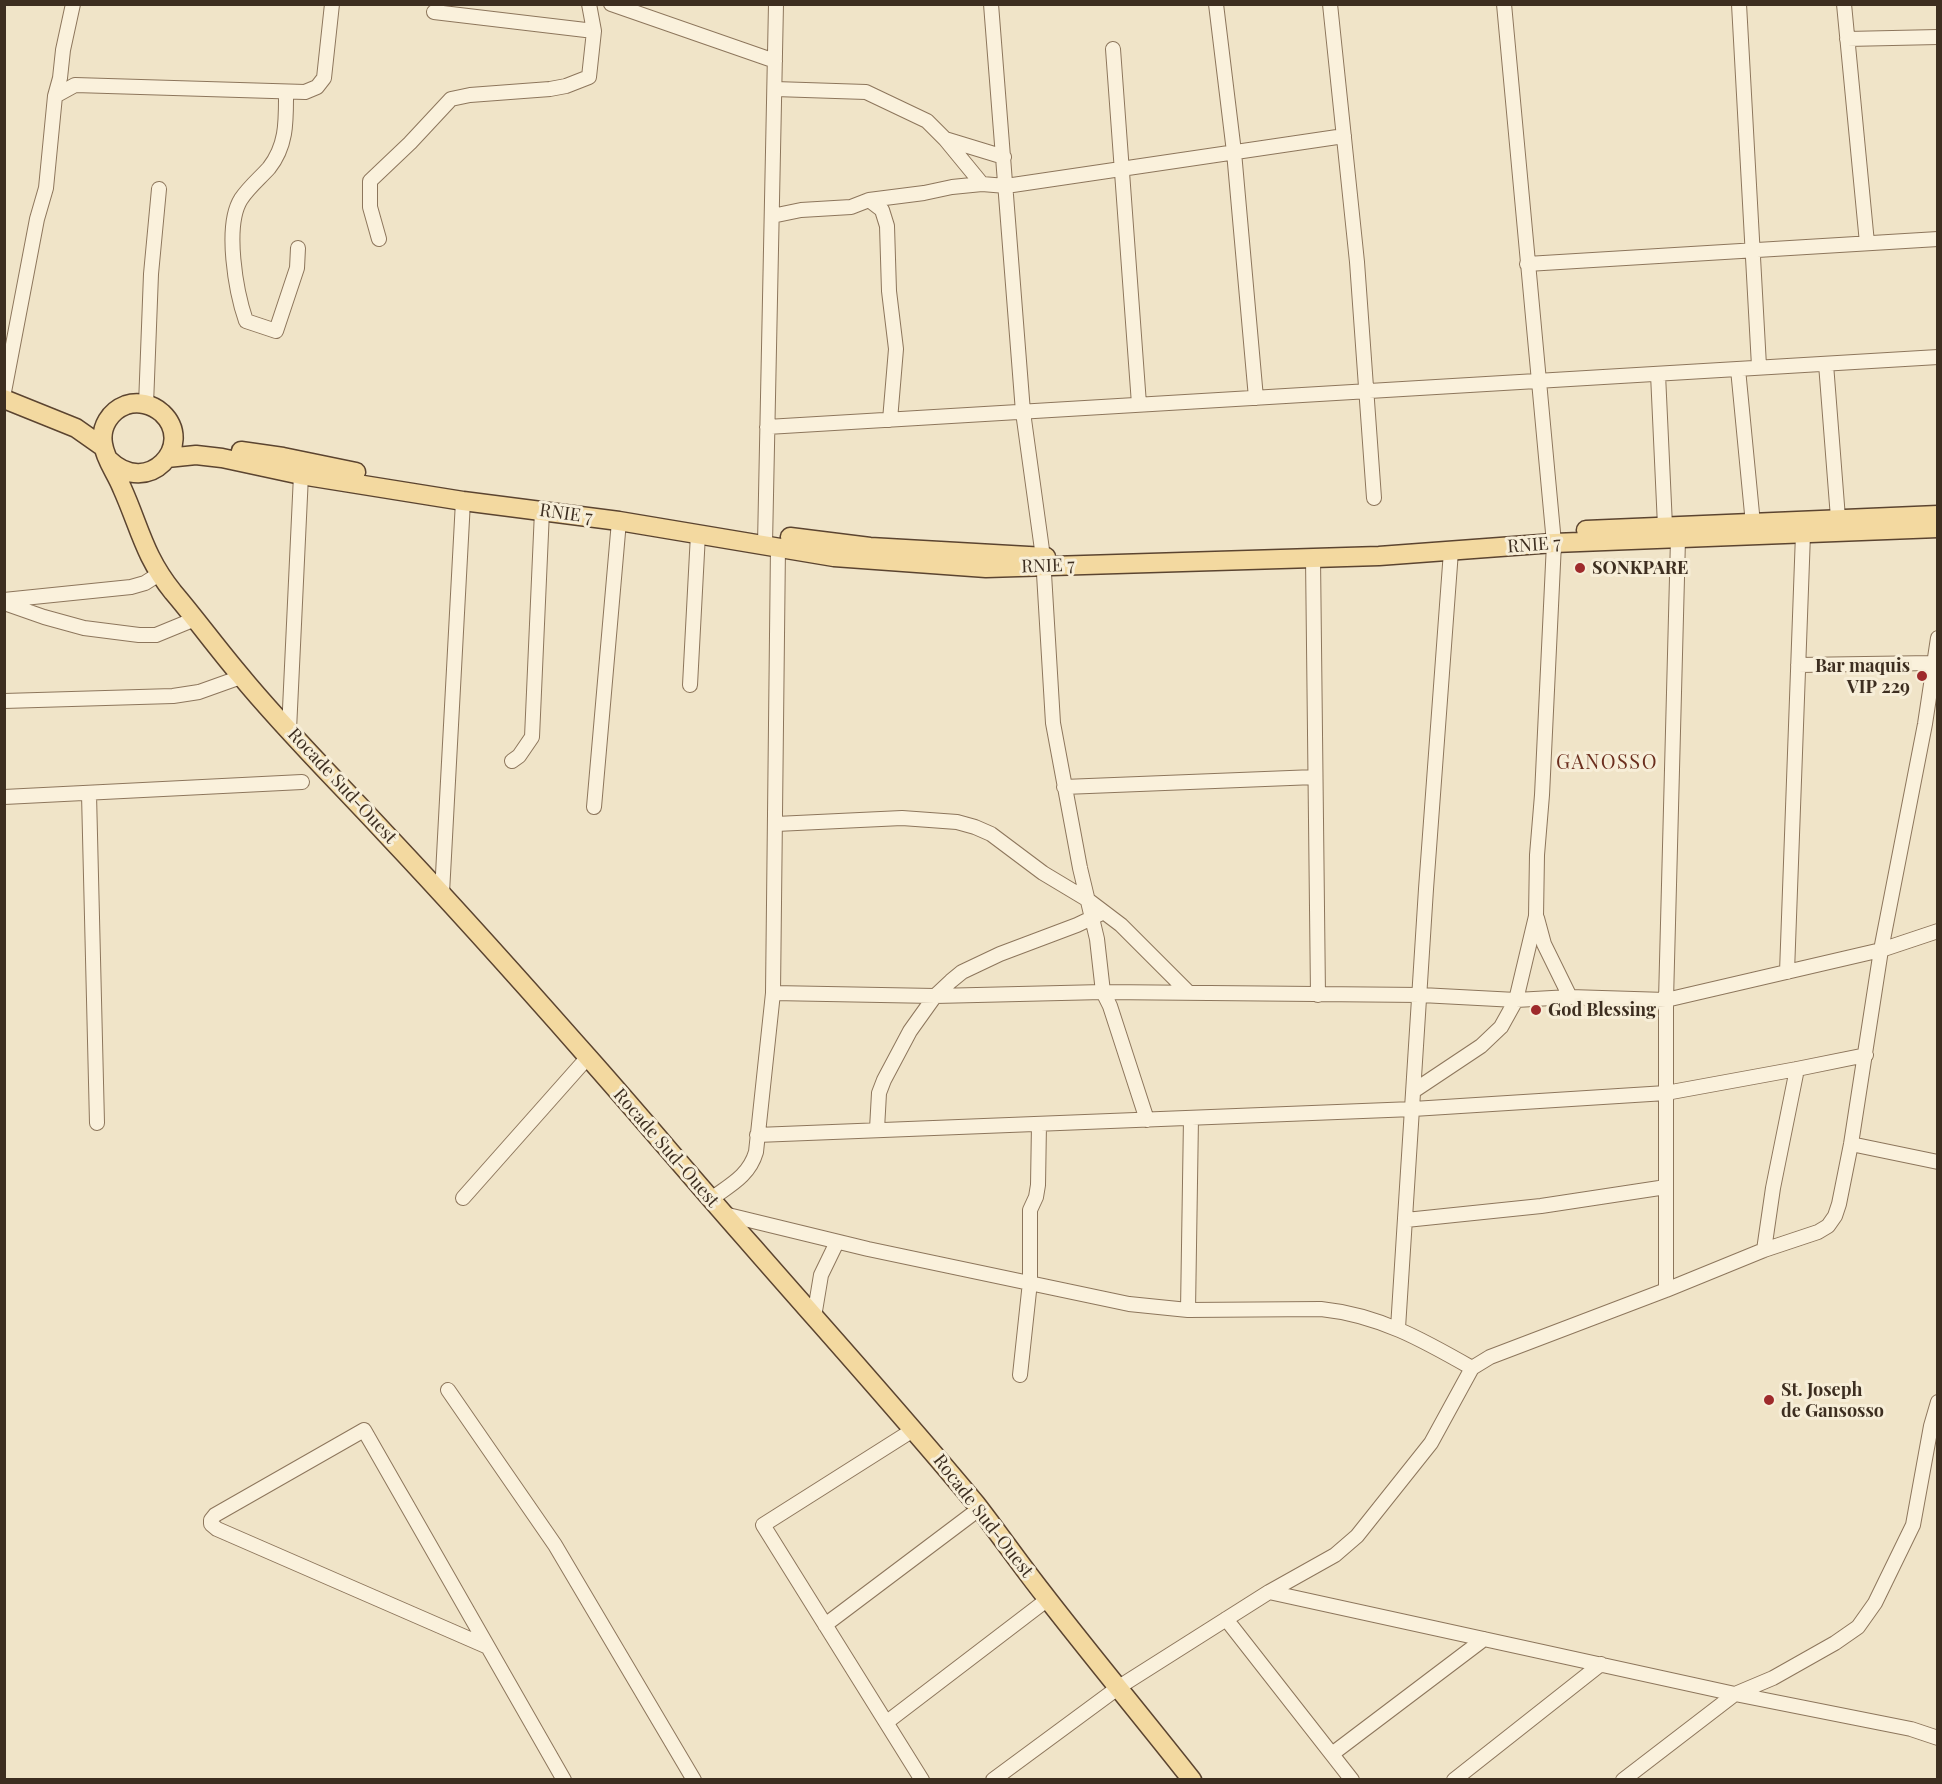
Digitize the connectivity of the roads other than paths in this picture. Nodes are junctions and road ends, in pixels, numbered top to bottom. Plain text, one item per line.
1 (73, 4) edge
2 (332, 4) edge
3 (589, 4) edge
4 (611, 4) edge
5 (776, 4) edge
6 (991, 4) edge
7 (1216, 4) edge
8 (1330, 4) edge
9 (1504, 4) edge
10 (1739, 4) edge
11 (1844, 4) edge
12 (434, 12) dead end
13 (594, 31) junction
14 (1938, 37) edge
15 (1847, 39) junction
16 (1113, 49) dead end
17 (775, 61) junction
18 (775, 89) junction
19 (286, 93) junction
20 (55, 96) junction
21 (1344, 136) junction
22 (945, 139) junction
23 (1234, 152) junction
24 (1004, 157) junction
25 (1122, 169) junction
26 (982, 184) junction
27 (1006, 186) junction
28 (159, 189) dead end
29 (869, 200) junction
30 (772, 216) junction
31 (380, 239) dead end
32 (1938, 239) edge
33 (1867, 243) junction
34 (298, 248) dead end
35 (1752, 250) junction
36 (1527, 264) junction
37 (1938, 357) edge
38 (1826, 364) junction
39 (1759, 366) junction
40 (1738, 369) junction
41 (1658, 374) junction
42 (1539, 381) junction
43 (5, 389) edge
44 (1367, 391) junction
45 (1256, 398) junction
46 (1139, 404) junction
47 (146, 405) junction
48 (1023, 412) junction
49 (44, 416) junction
50 (109, 417) junction
51 (890, 420) junction
52 (767, 427) junction
53 (172, 430) junction
54 (106, 453) junction
55 (167, 458) junction
56 (147, 473) junction
57 (301, 475) junction
58 (1374, 498) dead end
59 (463, 501) junction
60 (542, 511) junction
61 (1938, 515) edge
62 (1838, 518) junction
63 (619, 521) junction
64 (135, 523) junction
65 (1753, 524) junction
66 (1665, 526) junction
67 (1938, 528) edge
68 (698, 534) junction
69 (1803, 534) junction
70 (1553, 537) junction
71 (1678, 539) junction
72 (769, 541) junction
73 (1452, 551) junction
74 (1313, 558) junction
75 (1043, 562) junction
76 (159, 574) junction
77 (4, 601) edge
78 (195, 619) junction
79 (1938, 638) edge
80 (1933, 663) junction
81 (1798, 665) junction
82 (241, 677) junction
83 (690, 685) dead end
84 (4, 701) edge
85 (1931, 725) edge
86 (289, 730) junction
87 (512, 761) dead end
88 (1315, 777) junction
89 (302, 782) dead end
90 (1064, 787) junction
91 (89, 794) junction
92 (4, 797) edge
93 (594, 807) dead end
94 (776, 824) junction
95 (441, 893) junction
96 (1088, 900) junction
97 (1098, 914) junction
98 (1536, 916) junction
99 (1938, 931) edge
100 (1881, 951) junction
101 (1787, 972) junction
102 (1103, 992) junction
103 (772, 993) junction
104 (1189, 993) junction
105 (1318, 995) junction
106 (1421, 995) junction
107 (935, 996) junction
108 (1570, 997) junction
109 (1516, 1000) junction
110 (1666, 1000) junction
111 (1866, 1055) junction
112 (588, 1057) junction
113 (1797, 1070) junction
114 (1415, 1090) junction
115 (1666, 1093) junction
116 (1413, 1109) junction
117 (1191, 1118) junction
118 (1148, 1120) junction
119 (97, 1123) dead end
120 (1039, 1124) junction
121 (877, 1129) junction
122 (757, 1135) junction
123 (1851, 1144) junction
124 (1938, 1162) edge
125 (1666, 1187) junction
126 (463, 1198) dead end
127 (711, 1199) junction
128 (724, 1214) junction
129 (1406, 1220) junction
130 (837, 1242) junction
131 (1764, 1250) junction
132 (1030, 1282) junction
133 (1666, 1290) junction
134 (1188, 1310) junction
135 (814, 1317) junction
136 (1398, 1328) junction
137 (1472, 1368) junction
138 (1020, 1375) dead end
139 (448, 1389) dead end
140 (1938, 1402) edge
141 (1934, 1426) edge
142 (913, 1430) junction
143 (979, 1509) junction
144 (1269, 1592) junction
145 (1048, 1599) junction
146 (1226, 1618) junction
147 (825, 1625) junction
148 (1484, 1639) junction
149 (488, 1647) junction
150 (1601, 1664) junction
151 (1119, 1687) junction
152 (1735, 1694) junction
153 (887, 1722) junction
154 (1938, 1738) edge
155 (1332, 1754) junction
156 (564, 1779) edge
157 (694, 1779) edge
158 (922, 1779) edge
159 (993, 1779) edge
160 (1192, 1779) edge
161 (1352, 1779) edge
162 (1454, 1779) edge
163 (1623, 1779) edge

1 - 20 street
2 - 19 street
3 - 13 street
4 - 17 street
5 - 17 street
6 - 24 street
7 - 23 street
8 - 21 street
9 - 36 street
10 - 35 street
11 - 15 street
12 - 13 street
13 - 31 street
14 - 15 street
15 - 33 street
16 - 25 street
17 - 18 street
18 - 22 street
18 - 30 street
19 - 20 street
19 - 34 street
20 - 43 street
21 - 23 street
21 - 44 street
22 - 24 street
22 - 26 street
23 - 25 street
23 - 45 street
24 - 27 street
25 - 27 street
25 - 46 street
26 - 27 street
26 - 29 street
27 - 48 street
28 - 47 street
29 - 30 street
29 - 51 street
30 - 52 street
32 - 33 street
33 - 35 street
35 - 36 street
35 - 39 street
36 - 42 street
37 - 38 street
38 - 39 street
38 - 62 street
39 - 40 street
40 - 41 street
40 - 65 street
41 - 42 street
41 - 66 street
42 - 44 street
42 - 70 street
43 - 49 main road
44 - 45 street
44 - 58 street
45 - 46 street
46 - 48 street
47 - 50 main road
47 - 53 main road, RNIE 7
48 - 51 street
48 - 75 street
49 - 50 main road
49 - 54 main road
50 - 54 main road
51 - 52 street
52 - 72 street
53 - 55 main road
53 - 72 main road, RNIE 7 / RNIE 7
54 - 56 main road
54 - 64 main road, Rocade Sud-Ouest
55 - 56 main road
55 - 57 main road, RNIE 7 / RNIE 7
56 - 64 main road, Rocade Sud-Ouest
57 - 59 main road, RNIE 7 / RNIE 7
57 - 86 street
59 - 60 main road, RNIE 7 / RNIE 7
59 - 95 street
60 - 63 main road, RNIE 7 / RNIE 7
60 - 87 street
61 - 62 main road, RNIE 7 / RNIE 7
62 - 65 main road, RNIE 7 / RNIE 7
63 - 68 main road, RNIE 7 / RNIE 7
63 - 93 street
64 - 76 main road, Rocade Sud-Ouest
65 - 66 main road, RNIE 7 / RNIE 7
66 - 70 main road, RNIE 7 / RNIE 7
67 - 69 main road, RNIE 7 / RNIE 7
68 - 72 main road, RNIE 7 / RNIE 7
68 - 83 street
69 - 71 main road, RNIE 7 / RNIE 7
69 - 81 street
70 - 71 main road, RNIE 7 / RNIE 7
70 - 73 main road, RNIE 7 / RNIE 7
70 - 75 main road, RNIE 7 / RNIE 7
70 - 98 street
71 - 110 street
72 - 75 main road, RNIE 7 / RNIE 7
72 - 94 street
73 - 74 main road, RNIE 7 / RNIE 7
73 - 106 street
74 - 75 main road, RNIE 7 / RNIE 7
74 - 88 street
75 - 90 street
76 - 77 street
76 - 78 main road, Rocade Sud-Ouest
77 - 78 street
78 - 82 main road, Rocade Sud-Ouest
79 - 80 street
80 - 81 street
80 - 85 street
81 - 101 street
82 - 84 street
82 - 86 main road, Rocade Sud-Ouest
85 - 100 street
86 - 95 main road, Rocade Sud-Ouest
88 - 90 street
88 - 105 street
89 - 91 street
90 - 96 street
91 - 92 street
91 - 119 street
94 - 96 street
94 - 103 street
95 - 112 main road, Rocade Sud-Ouest
96 - 97 street
97 - 102 street
97 - 104 street
97 - 107 street
98 - 108 street
98 - 109 street
99 - 100 street
100 - 101 street
100 - 111 street
101 - 110 street
102 - 104 street
102 - 107 street
102 - 118 street
103 - 107 street
103 - 122 street
104 - 105 street
105 - 106 street
106 - 109 street
106 - 114 street
107 - 121 street
108 - 109 street
108 - 110 street
109 - 114 street
110 - 115 street
111 - 113 street
111 - 123 street
112 - 126 street
112 - 127 main road, Rocade Sud-Ouest
113 - 115 street
113 - 131 street
114 - 116 street
115 - 116 street
115 - 125 street
116 - 117 street
116 - 129 street
117 - 118 street
117 - 134 street
118 - 120 street
120 - 121 street
120 - 132 street
121 - 122 street
122 - 127 street
123 - 124 street
123 - 131 street
125 - 129 street
125 - 133 street
127 - 128 main road, Rocade Sud-Ouest
128 - 130 street
128 - 135 main road, Rocade Sud-Ouest
129 - 136 street
130 - 132 street
130 - 135 street
131 - 133 street
132 - 134 street
132 - 138 street
133 - 137 street
134 - 136 street
135 - 142 main road, Rocade Sud-Ouest
136 - 137 street
137 - 144 street
139 - 157 street
140 - 141 street
141 - 152 street
142 - 143 main road, Rocade Sud-Ouest
142 - 147 street
143 - 145 main road, Rocade Sud-Ouest
143 - 147 street
144 - 146 street
144 - 148 street
145 - 151 main road, Rocade Sud-Ouest
145 - 153 street
146 - 151 street
146 - 155 street
147 - 153 street
148 - 150 street
148 - 155 street
149 - 149 street
149 - 156 street
150 - 152 street
150 - 162 street
151 - 159 street
151 - 160 main road, Rocade Sud-Ouest
152 - 154 street
152 - 163 street
153 - 158 street
155 - 161 street

